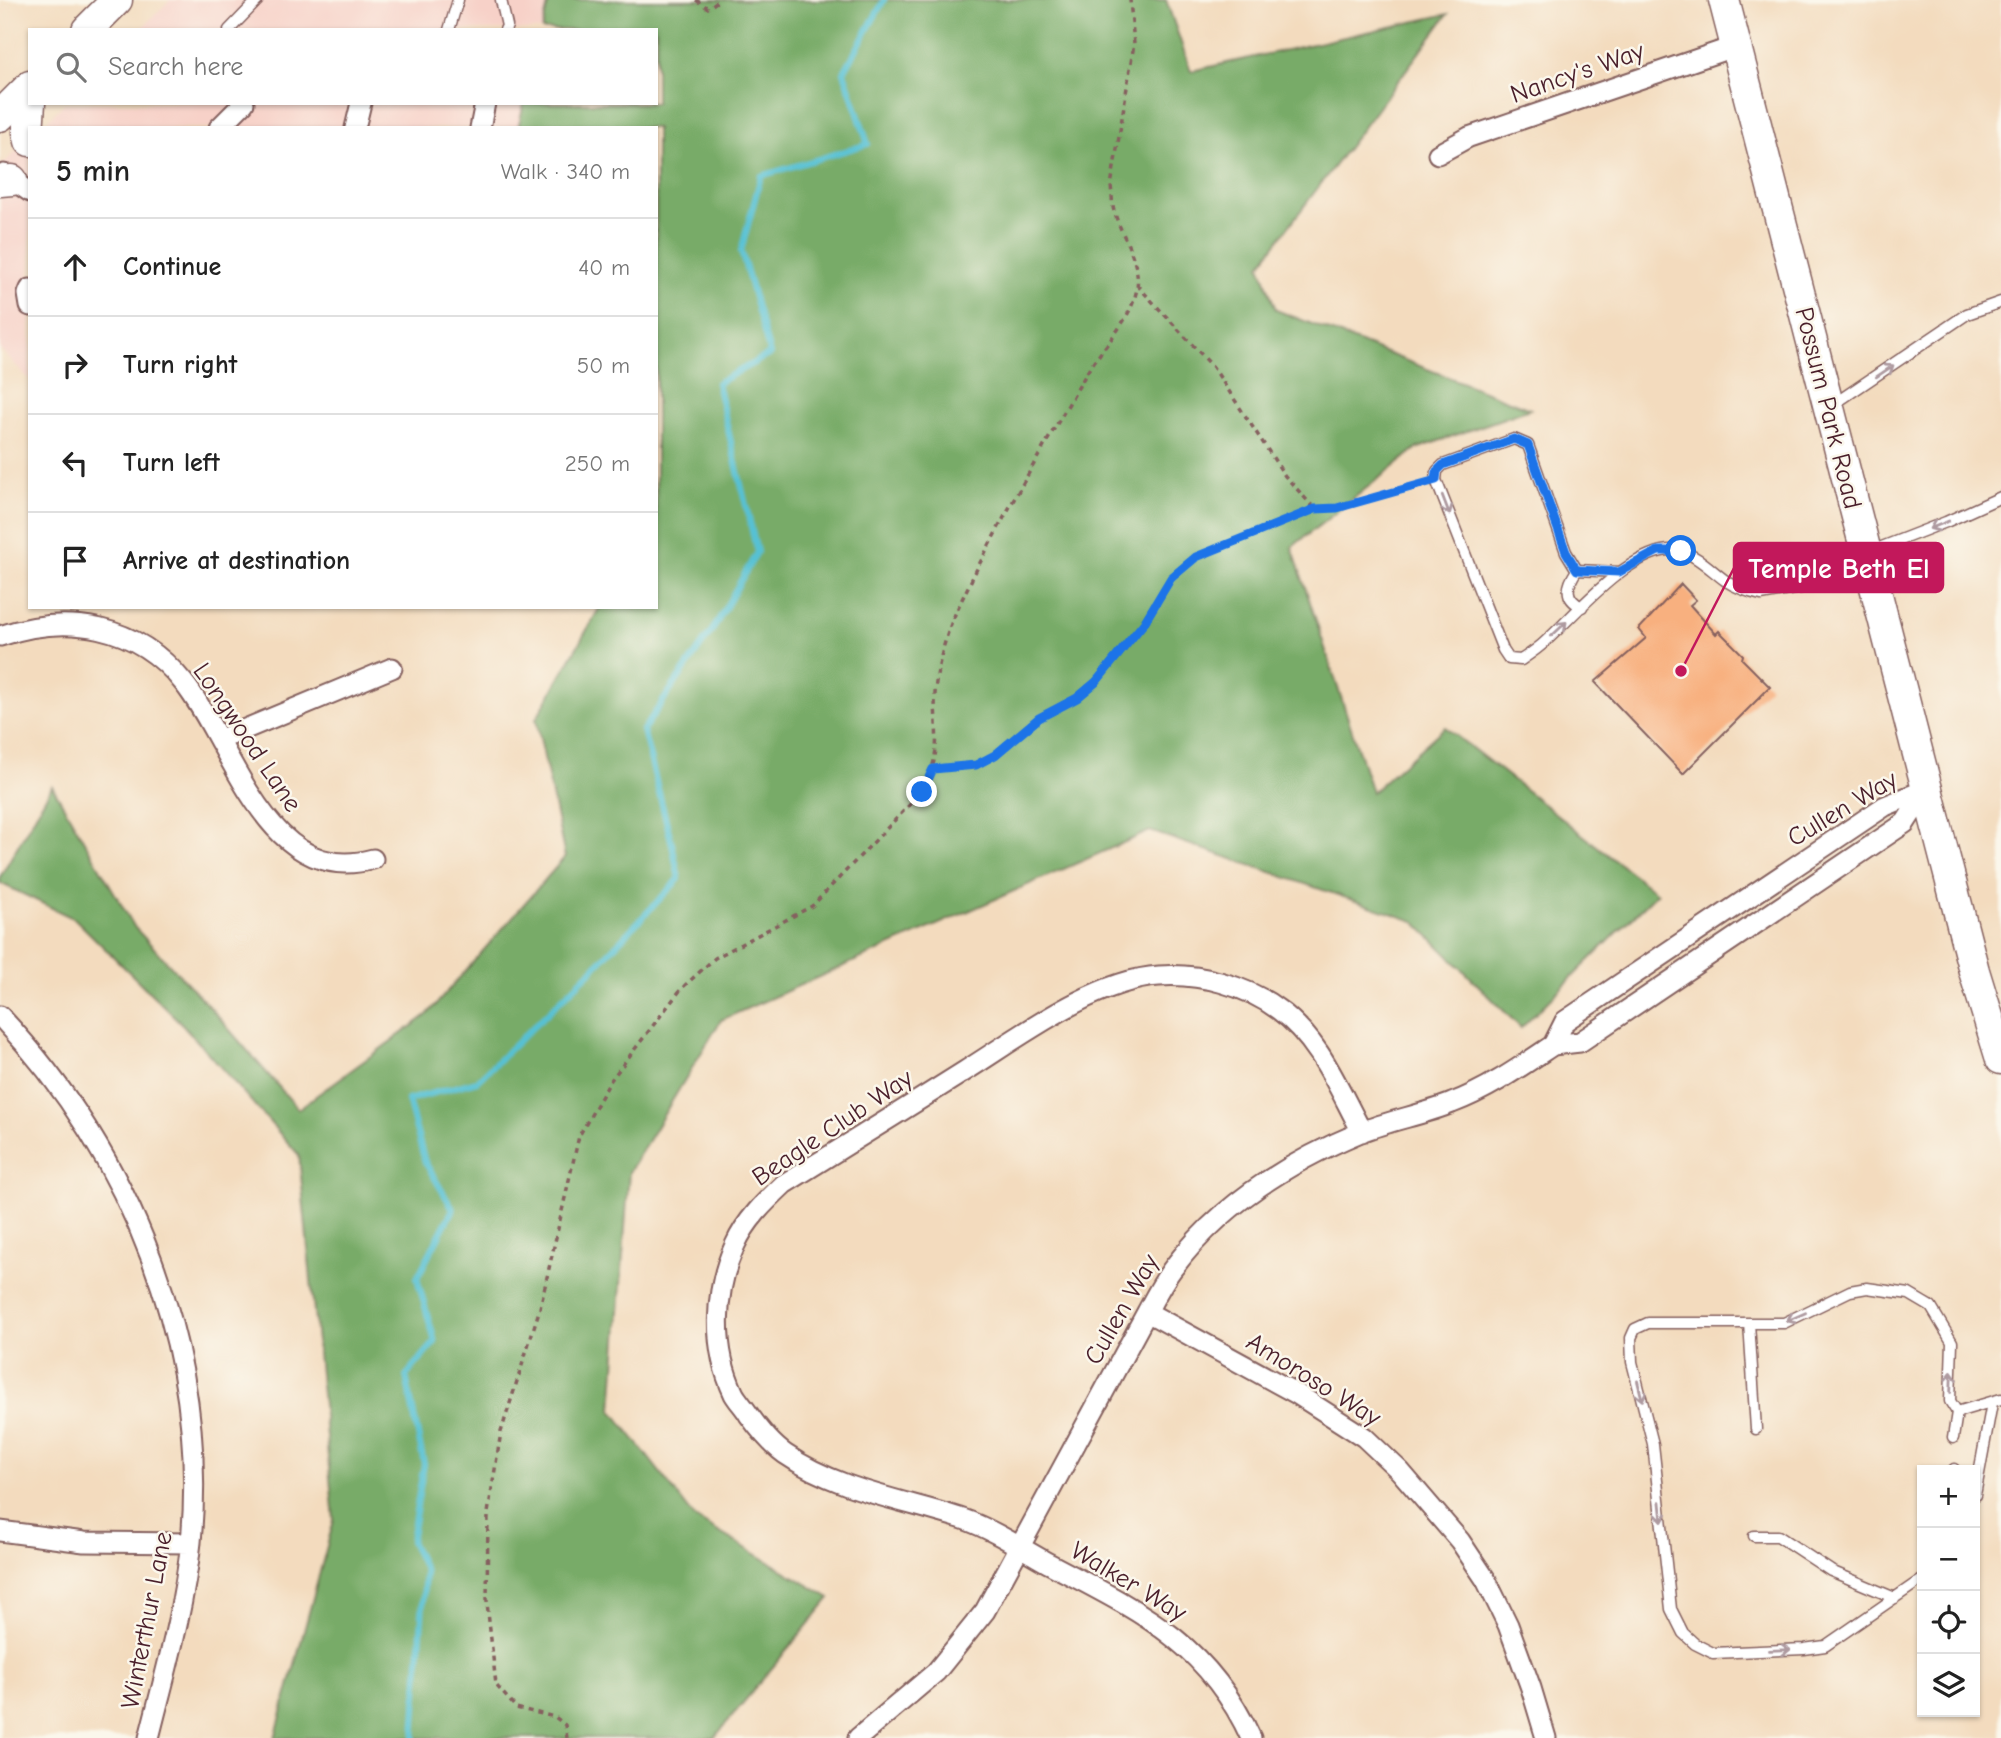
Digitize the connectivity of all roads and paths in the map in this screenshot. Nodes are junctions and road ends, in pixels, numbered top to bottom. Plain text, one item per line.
1 (117, 0) edge
2 (258, 0) edge
3 (458, 0) edge
4 (501, 0) edge
5 (696, 0) edge
6 (719, 0) edge
7 (1130, 0) edge
8 (1724, 0) edge
9 (89, 28) edge
10 (231, 28) edge
11 (450, 28) edge
12 (506, 28) edge
13 (1736, 46) junction
14 (28, 81) edge
15 (28, 88) edge
16 (0, 91) edge
17 (30, 105) edge
18 (239, 105) edge
19 (361, 105) edge
20 (485, 105) edge
21 (0, 116) edge
22 (28, 126) edge
23 (221, 126) edge
24 (355, 126) edge
25 (480, 126) edge
26 (1438, 153) dead end
27 (1137, 285) junction
28 (2001, 302) edge
29 (1828, 409) junction
30 (1436, 480) junction
31 (2001, 497) edge
32 (1315, 509) junction
33 (1869, 564) junction
34 (1577, 570) junction
35 (1619, 572) junction
36 (1582, 607) junction
37 (0, 636) edge
38 (391, 668) dead end
39 (219, 740) junction
40 (933, 769) junction
41 (1927, 789) junction
42 (373, 859) dead end
43 (0, 1016) edge
44 (2001, 1059) edge
45 (1362, 1132) junction
46 (1147, 1312) junction
47 (1749, 1323) junction
48 (1997, 1401) edge
49 (1957, 1412) junction
50 (1756, 1429) dead end
51 (1953, 1438) dead end
52 (1980, 1474) edge
53 (0, 1531) edge
54 (1754, 1536) dead end
55 (191, 1543) junction
56 (1018, 1547) junction
57 (1917, 1583) edge
58 (1895, 1598) junction
59 (149, 1738) edge
60 (566, 1738) edge
61 (858, 1738) edge
62 (1251, 1738) edge
63 (1546, 1738) edge

1 - 9 main road
2 - 10 lane
3 - 11 lane
4 - 12 lane
5 - 6 path
7 - 27 path
8 - 13 main road, Possum Park Road
13 - 26 street, Nancy's Way
13 - 29 main road, Possum Park Road
14 - 16 main road
15 - 21 main road
17 - 22 main road
18 - 23 street
19 - 24 street
20 - 25 street
27 - 32 path
27 - 40 path
29 -> 28 lane
29 - 33 main road, Possum Park Road
30 - 32 path
30 - 34 lane
30 -> 36 lane
31 -> 33 lane
32 - 40 path
33 - 35 lane
33 - 41 main road, Possum Park Road
34 - 35 lane
34 - 36 lane
35 - 36 lane
37 - 39 street, Longwood Lane
38 - 39 street
39 - 42 street, Longwood Lane
40 - 60 path
41 - 44 main road, Possum Park Road
41 - 45 street, Cullen Way
43 - 55 street, Winterthur Lane
45 - 46 street, Cullen Way
45 - 56 street, Beagle Club Way
46 - 56 street, Cullen Way
46 - 63 street, Amoroso Way
49 -> 47 lane
47 - 50 lane
47 -> 58 lane
48 - 49 lane
48 - 52 lane
49 - 51 lane
53 - 55 street
54 - 58 lane
55 - 59 street, Winterthur Lane
56 - 61 street, Cullen Way
56 - 62 street, Walker Way
57 - 58 lane

